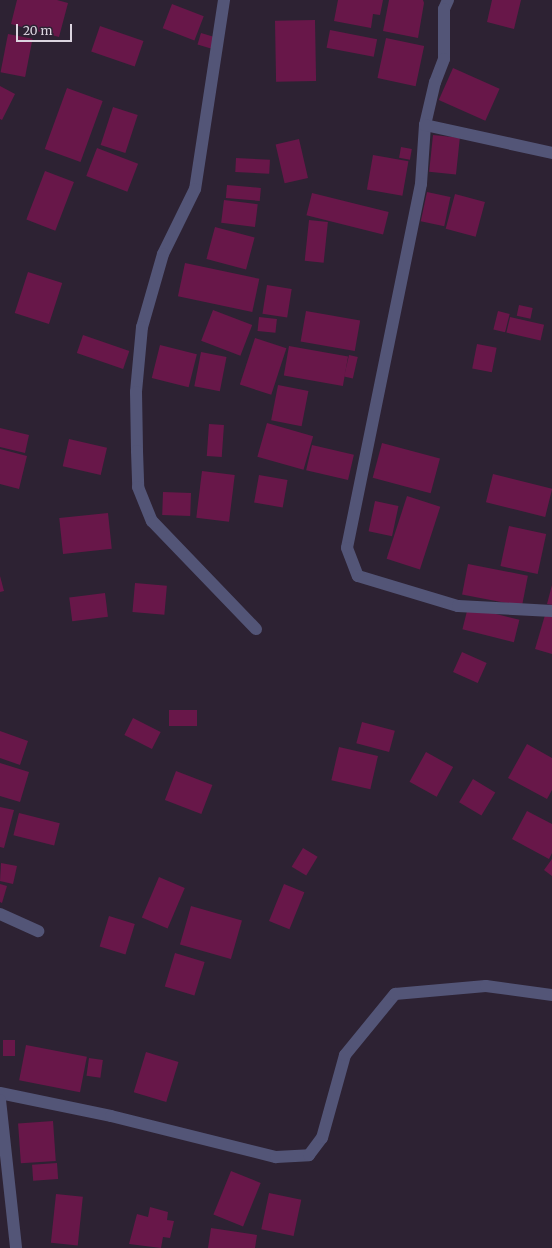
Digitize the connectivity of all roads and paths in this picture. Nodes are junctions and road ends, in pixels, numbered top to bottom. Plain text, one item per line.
1 (224, 0) edge
2 (448, 0) edge
3 (425, 125) junction
4 (552, 153) edge
5 (552, 611) edge
6 (256, 629) dead end
7 (0, 914) edge
8 (38, 931) dead end
9 (552, 995) edge
10 (0, 1093) edge
11 (0, 1100) edge
12 (16, 1248) edge

1 - 6 street
2 - 3 street
3 - 4 street
3 - 5 street
7 - 8 street
9 - 10 street
11 - 12 street

